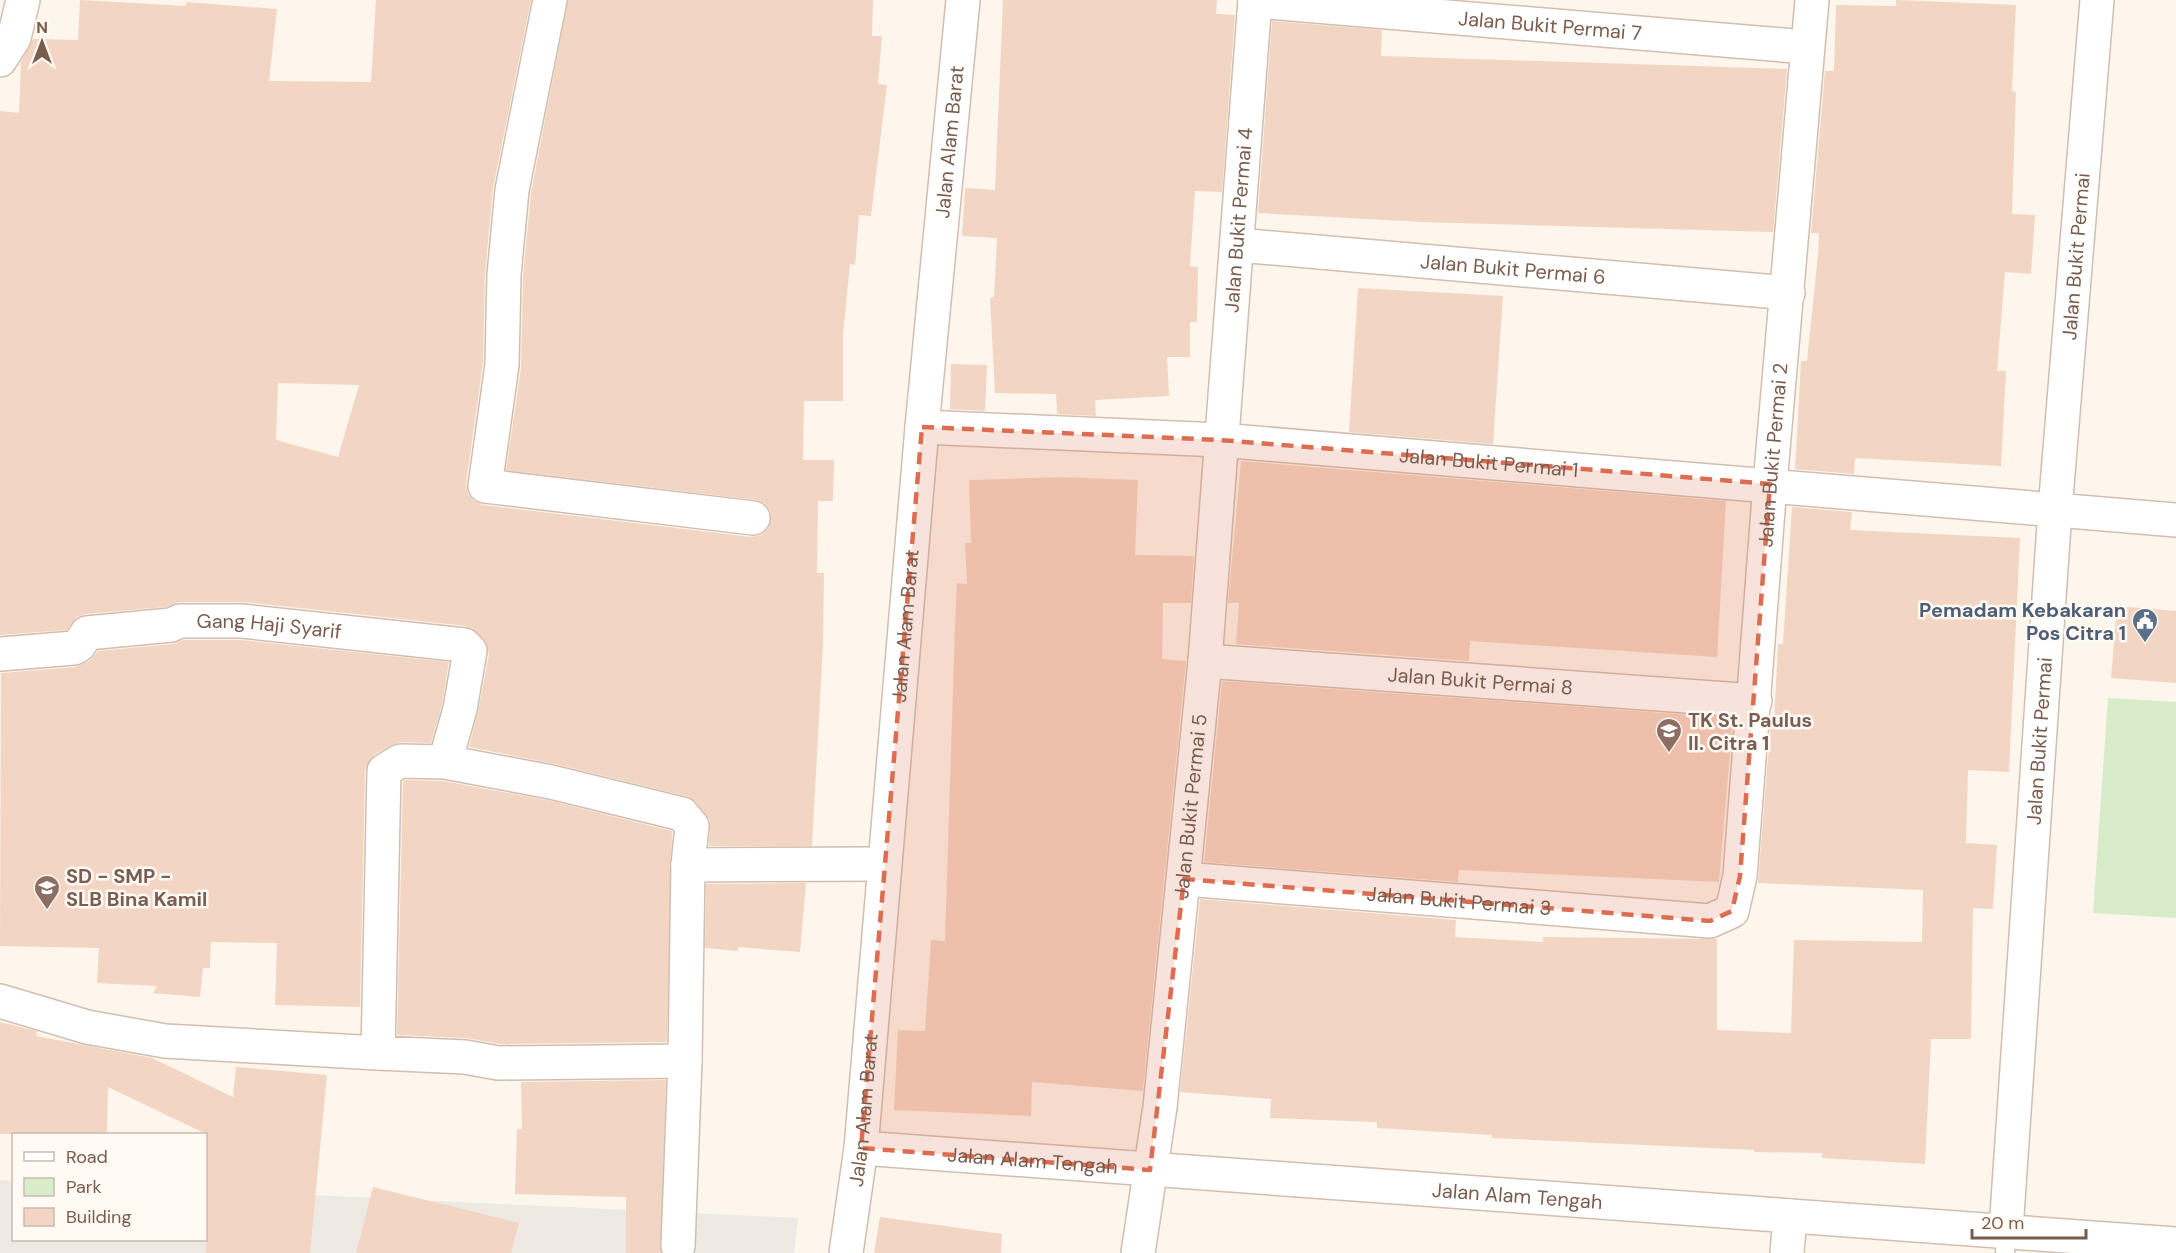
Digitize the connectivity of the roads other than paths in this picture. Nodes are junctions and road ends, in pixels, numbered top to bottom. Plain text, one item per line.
1 (22, 0) edge
2 (550, 0) edge
3 (963, 0) edge
4 (1812, 0) edge
5 (2097, 0) edge
6 (1255, 1) edge
7 (1808, 47) junction
8 (0, 60) edge
9 (1238, 245) junction
10 (1788, 293) junction
11 (922, 427) junction
12 (1220, 440) junction
13 (1770, 484) junction
14 (2055, 510) junction
15 (753, 518) dead end
16 (2176, 520) edge
17 (0, 654) edge
18 (1205, 661) junction
19 (1755, 700) junction
20 (445, 762) junction
21 (884, 864) junction
22 (688, 865) junction
23 (1184, 879) junction
24 (1732, 910) joint
25 (0, 1001) edge
26 (378, 1053) junction
27 (686, 1061) junction
28 (861, 1148) junction
29 (1150, 1170) junction
30 (1790, 1216) junction
31 (2005, 1242) edge
32 (2176, 1244) edge
33 (678, 1246) dead end
34 (846, 1253) edge
35 (1138, 1253) edge
36 (1787, 1253) edge

1 - 8 street
2 - 15 street
3 - 11 street, Jalan Alam Barat
4 - 7 street, Jalan Bukit Permai 2
5 - 14 street, Jalan Bukit Permai
6 - 7 street, Jalan Bukit Permai 7
6 - 9 street, Jalan Bukit Permai 4
7 - 10 street, Jalan Bukit Permai 2
9 - 10 street, Jalan Bukit Permai 6
9 - 12 street, Jalan Bukit Permai 4
10 - 13 street, Jalan Bukit Permai 2
11 - 12 street, Jalan Bukit Permai 1
11 - 21 street, Jalan Alam Barat
12 - 13 street, Jalan Bukit Permai 1
12 - 18 street, Jalan Bukit Permai 5
13 - 14 street, Jalan Bukit Permai 1
13 - 19 street, Jalan Bukit Permai 2
14 - 16 street, Jalan Bukit Permai 1
14 - 31 street, Jalan Bukit Permai
17 - 20 street, Gang Haji Syarif
18 - 19 street, Jalan Bukit Permai 8
18 - 23 street, Jalan Bukit Permai 5
19 - 24 street, Jalan Bukit Permai 2
20 - 22 street
20 - 26 street
21 - 22 street
21 - 28 street, Jalan Alam Barat
22 - 27 street
23 - 24 street, Jalan Bukit Permai 3
23 - 29 street, Jalan Bukit Permai 5
25 - 26 street
26 - 27 street
27 - 33 street
28 - 29 street, Jalan Alam Tengah
28 - 34 street, Jalan Alam Barat
29 - 30 street, Jalan Alam Tengah
29 - 35 street, Jalan Bukit Permai 5
30 - 31 street, Jalan Alam Tengah
30 - 36 street
31 - 32 street, Jalan Alam Tengah

